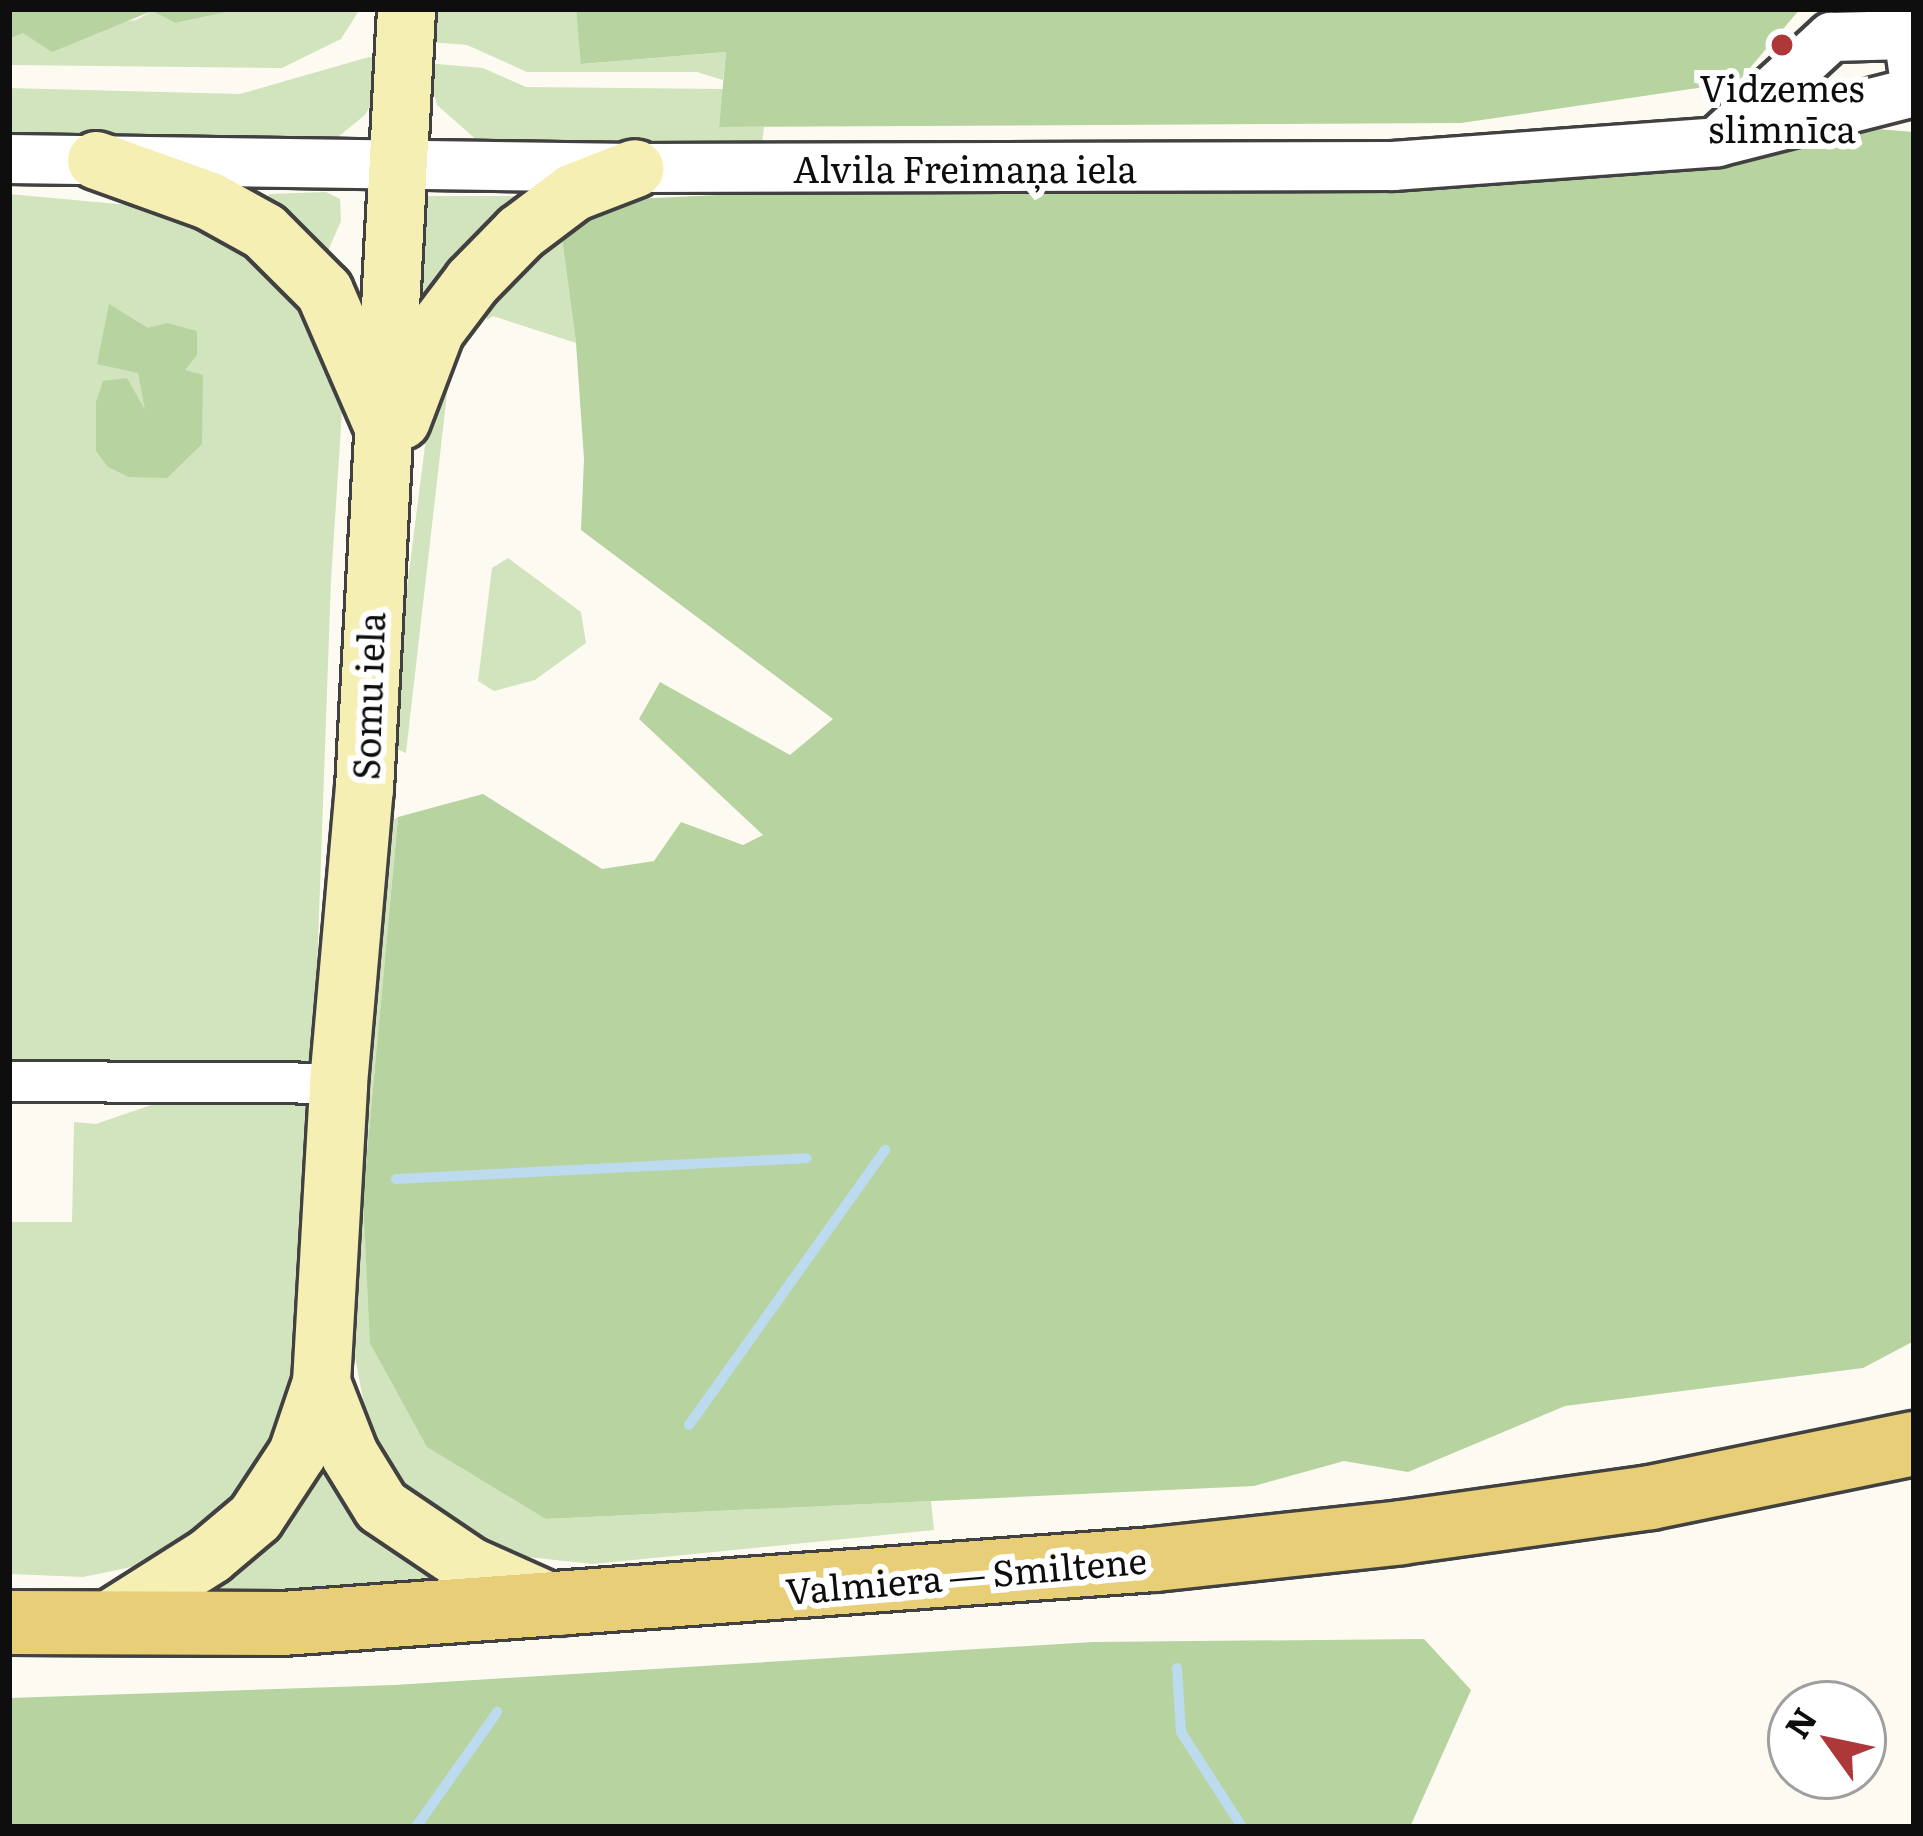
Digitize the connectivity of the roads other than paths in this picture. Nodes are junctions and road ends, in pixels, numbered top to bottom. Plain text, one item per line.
1 (406, 9) edge
2 (1914, 76) edge
3 (1914, 92) edge
4 (1717, 142) junction
5 (9, 159) edge
6 (96, 160) junction
7 (397, 164) junction
8 (635, 168) junction
9 (384, 429) junction
10 (374, 547) junction
11 (9, 1081) edge
12 (338, 1083) junction
13 (321, 1382) junction
14 (1914, 1443) edge
15 (560, 1606) junction
16 (9, 1622) edge
17 (103, 1623) junction

1 - 7 main road, Somu iela
2 - 4 street
3 - 4 street, Alvila Freimaņa iela
4 - 8 street, Alvila Freimaņa iela
5 - 6 street, Alvila Freimaņa iela
6 - 7 street, Alvila Freimaņa iela
6 - 9 main road
7 - 8 street, Alvila Freimaņa iela
7 - 9 main road, Somu iela
8 - 10 main road
9 - 10 main road, Somu iela
10 - 12 main road, Somu iela
11 - 12 street
12 - 13 main road, Somu iela
13 - 15 main road
13 - 17 main road
14 - 15 main road, Valmiera — Smiltene
15 - 17 main road, Valmiera — Smiltene
16 - 17 main road, Valmiera — Smiltene

